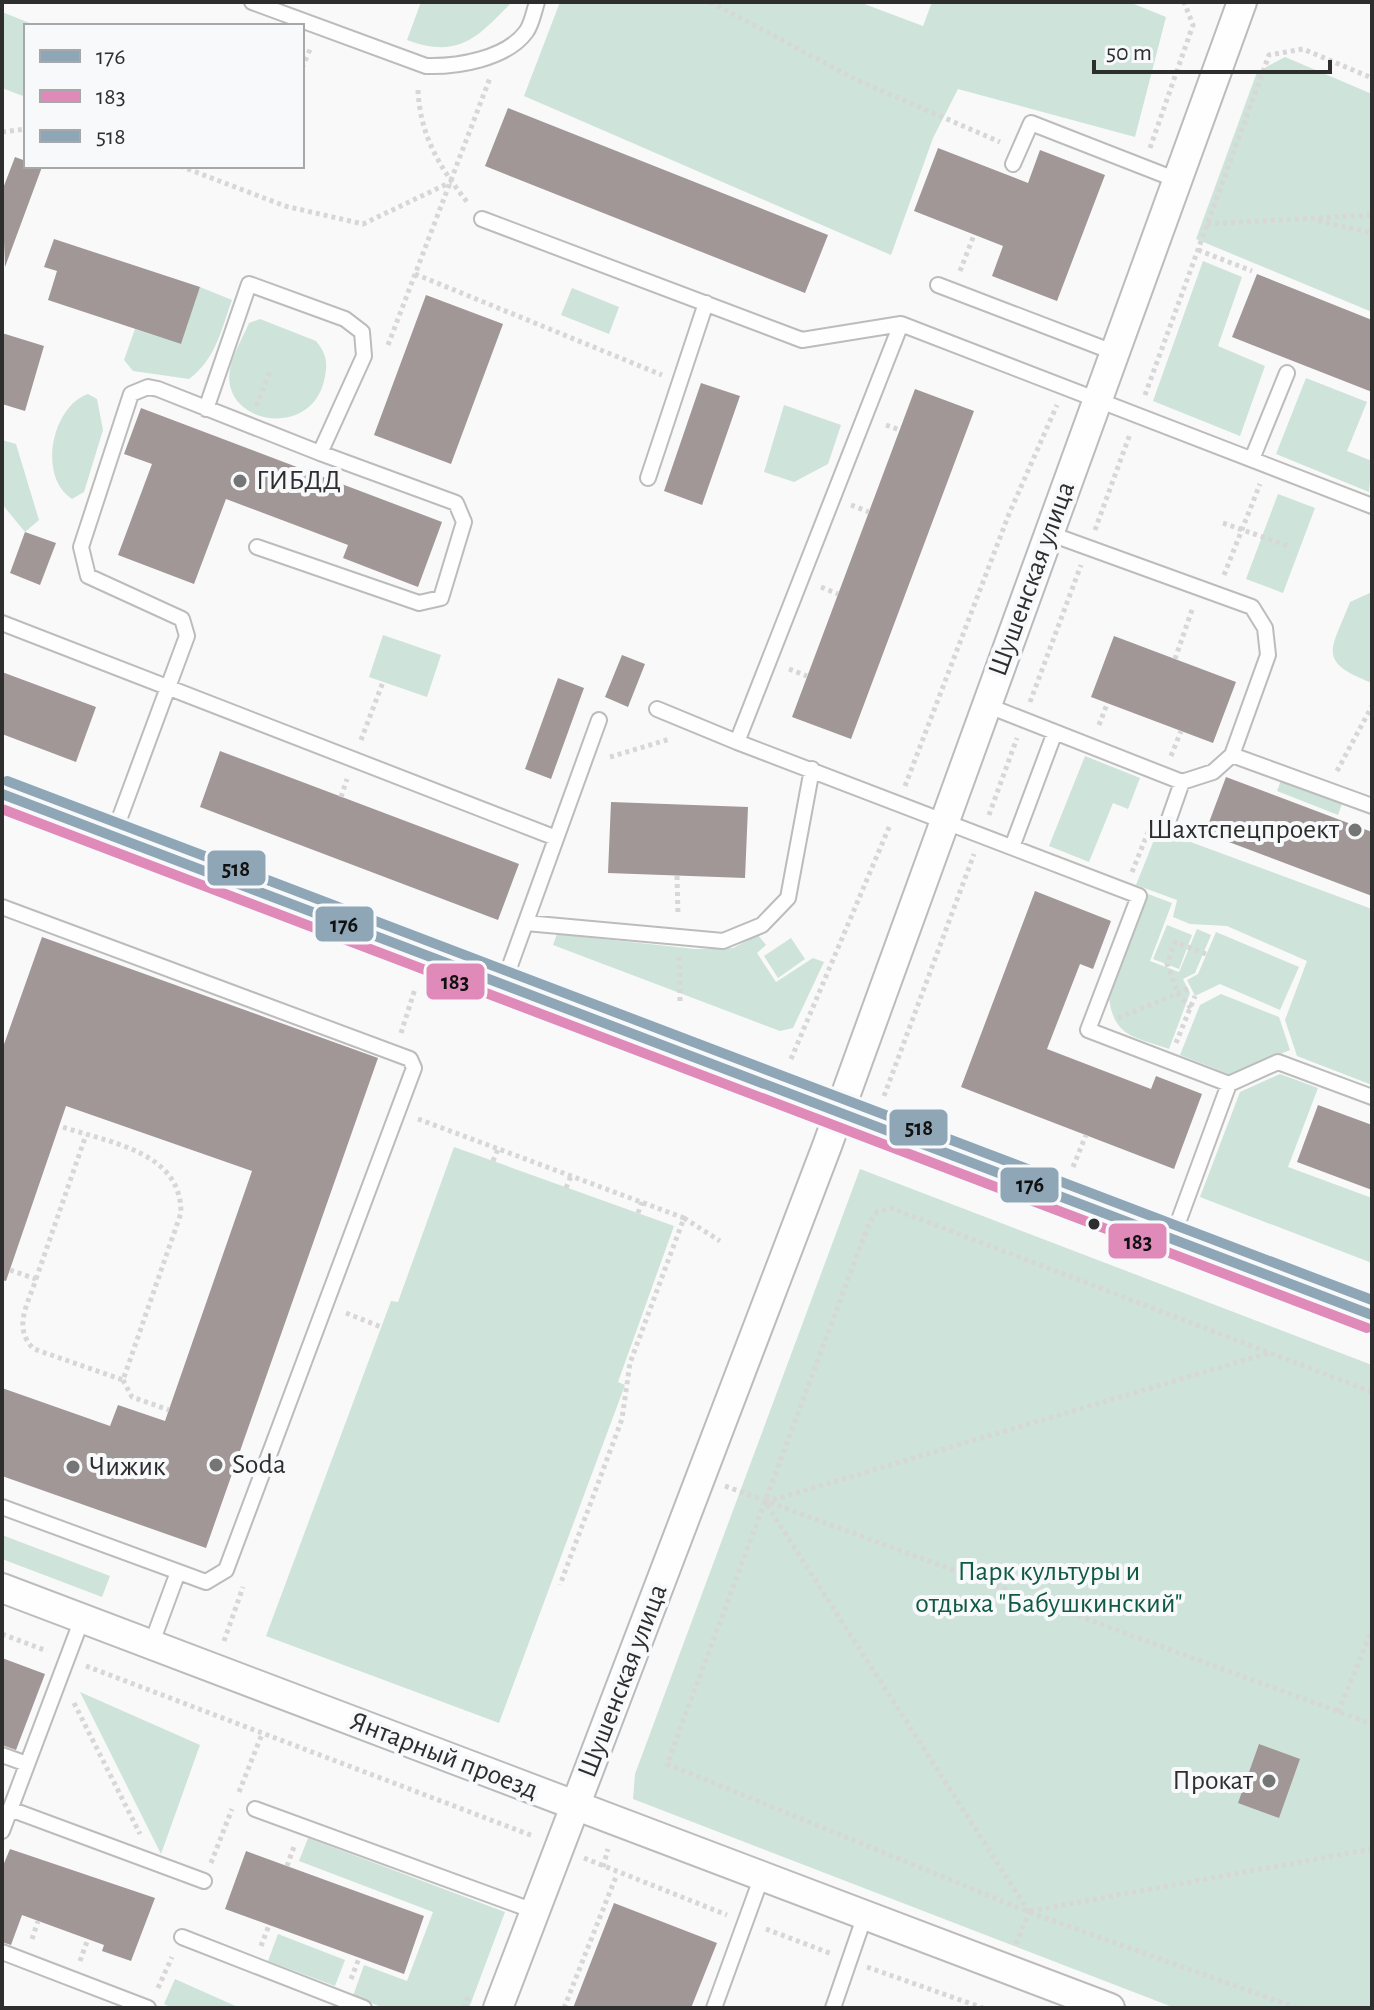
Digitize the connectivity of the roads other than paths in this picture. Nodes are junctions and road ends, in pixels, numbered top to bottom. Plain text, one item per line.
1 (252, 2) edge
2 (537, 2) edge
3 (1242, 2) edge
4 (1016, 157) road end
5 (1177, 180) junction
6 (482, 219) road end
7 (938, 285) dead end
8 (706, 303) junction
9 (901, 324) junction
10 (1113, 352) junction
11 (1287, 373) dead end
12 (1096, 398) junction
13 (206, 409) junction
14 (320, 453) junction
15 (1252, 459) junction
16 (648, 478) dead end
17 (1372, 506) edge
18 (1048, 533) junction
19 (257, 547) dead end
20 (2, 623) edge
21 (168, 688) junction
22 (986, 705) junction
23 (657, 709) dead end
24 (599, 720) dead end
25 (1055, 732) junction
26 (737, 742) junction
27 (1232, 755) junction
28 (812, 769) junction
29 (1182, 782) junction
30 (2, 794) edge
31 (1372, 806) edge
32 (1169, 819) dead end
33 (943, 822) junction
34 (113, 836) junction
35 (556, 838) junction
36 (1012, 847) junction
37 (2, 907) edge
38 (526, 923) junction
39 (503, 985) junction
40 (1229, 1084) junction
41 (1372, 1097) edge
42 (839, 1114) junction
43 (1172, 1239) junction
44 (1372, 1315) edge
45 (2, 1507) edge
46 (178, 1572) junction
47 (2, 1588) edge
48 (82, 1619) junction
49 (151, 1645) junction
50 (2, 1755) edge
51 (27, 1764) junction
52 (574, 1805) junction
53 (10, 1809) junction
54 (255, 1809) dead end
55 (2, 1831) edge
56 (762, 1876) junction
57 (204, 1881) road end
58 (534, 1911) junction
59 (865, 1915) junction
60 (182, 1937) road end
61 (2, 1952) edge
62 (149, 2007) edge
63 (364, 2008) edge
64 (498, 2008) edge
65 (714, 2008) edge
66 (833, 2008) edge
67 (1110, 2008) edge

1 - 2 lane
3 - 5 street, Шушенская улица
4 - 5 lane
5 - 10 street, Шушенская улица
6 - 8 lane
7 - 10 lane
8 - 9 lane
8 - 16 lane
9 - 12 lane
9 - 26 lane
10 - 12 street, Шушенская улица
11 - 15 lane
12 - 15 lane
12 - 18 street, Шушенская улица
13 - 14 lane
13 - 14 lane
13 - 21 lane
14 - 19 lane
15 - 17 lane
18 - 22 street, Шушенская улица
18 - 27 lane
20 - 21 lane
21 - 34 lane
21 - 35 lane
22 - 25 lane
22 - 33 street, Шушенская улица
23 - 26 lane
24 - 35 lane
25 - 29 lane
25 - 36 lane
26 - 28 lane
27 - 29 lane
27 - 31 lane
28 - 33 lane
28 - 38 lane
29 - 32 lane
30 - 34 street
33 - 36 lane
33 - 42 street, Шушенская улица
34 - 39 street
35 - 38 lane
36 - 40 lane
37 - 46 lane
38 - 39 lane
39 - 42 street
40 - 41 lane
40 - 43 lane
42 - 43 street
42 - 52 street, Шушенская улица
43 - 44 street
45 - 46 lane
46 - 49 lane
47 - 48 street, Янтарный проезд
48 - 49 street, Янтарный проезд
48 - 51 lane
49 - 52 street, Янтарный проезд
50 - 51 lane
51 - 53 lane
52 - 56 street, Янтарный проезд
52 - 58 street, Шушенская улица
53 - 55 lane
53 - 57 lane
54 - 58 lane
56 - 59 street, Янтарный проезд
56 - 65 lane
58 - 64 street, Шушенская улица
59 - 66 lane
59 - 67 street, Янтарный проезд
60 - 63 lane
61 - 62 lane

